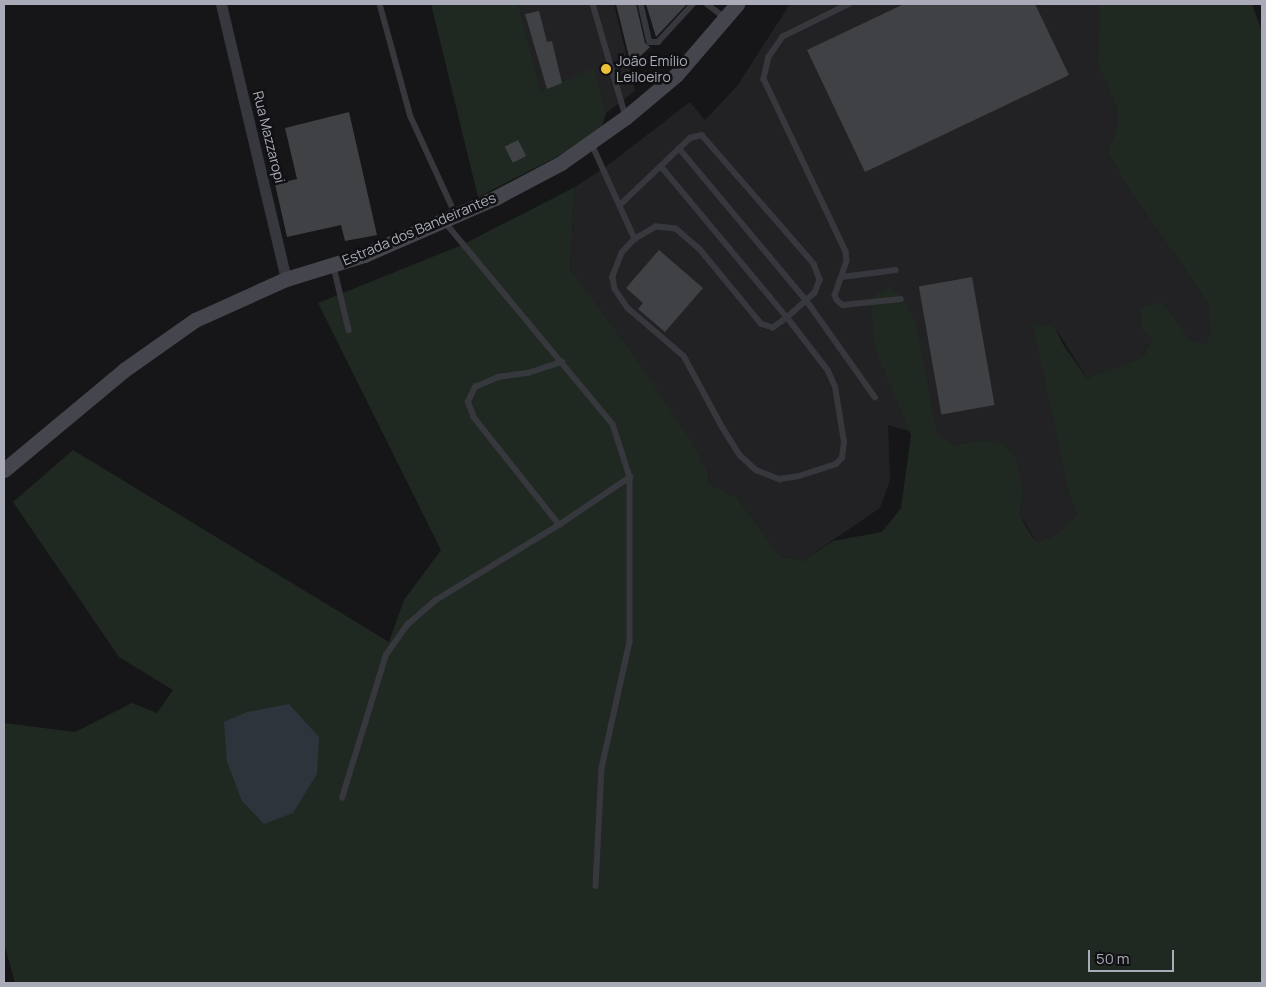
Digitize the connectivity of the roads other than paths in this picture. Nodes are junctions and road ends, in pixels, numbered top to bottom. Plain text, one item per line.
1 (221, 4) edge
2 (380, 4) edge
3 (592, 4) edge
4 (640, 4) edge
5 (693, 4) edge
6 (707, 4) edge
7 (737, 4) edge
8 (850, 4) edge
9 (725, 18) junction
10 (626, 117) junction
11 (591, 142) junction
12 (679, 148) junction
13 (661, 167) junction
14 (620, 205) junction
15 (450, 218) junction
16 (635, 239) junction
17 (333, 265) junction
18 (896, 270) dead end
19 (842, 277) junction
20 (286, 279) junction
21 (901, 299) dead end
22 (807, 301) junction
23 (787, 318) junction
24 (349, 330) dead end
25 (562, 362) junction
26 (875, 397) dead end
27 (4, 470) edge
28 (630, 477) junction
29 (559, 525) junction
30 (342, 798) dead end
31 (596, 886) dead end

1 - 20 street, Rua Mazzaropi
2 - 15 lane
3 - 10 lane
4 - 5 lane
6 - 9 lane
7 - 9 main road, Estrada dos Bandeirantes
8 - 19 lane
9 - 10 main road, Estrada dos Bandeirantes
10 - 11 main road, Estrada dos Bandeirantes
11 - 14 lane
11 - 15 main road, Estrada dos Bandeirantes
12 - 13 lane
12 - 22 lane
12 - 22 lane
13 - 14 lane
13 - 23 lane
14 - 16 lane
15 - 17 main road, Estrada dos Bandeirantes
15 - 25 lane
16 - 23 lane
16 - 23 lane
17 - 20 main road, Estrada dos Bandeirantes
17 - 24 lane
18 - 19 lane
19 - 21 lane
20 - 27 main road, Estrada dos Bandeirantes
22 - 23 lane
22 - 26 lane
25 - 28 lane
25 - 29 lane
28 - 29 lane
28 - 31 lane
29 - 30 lane

